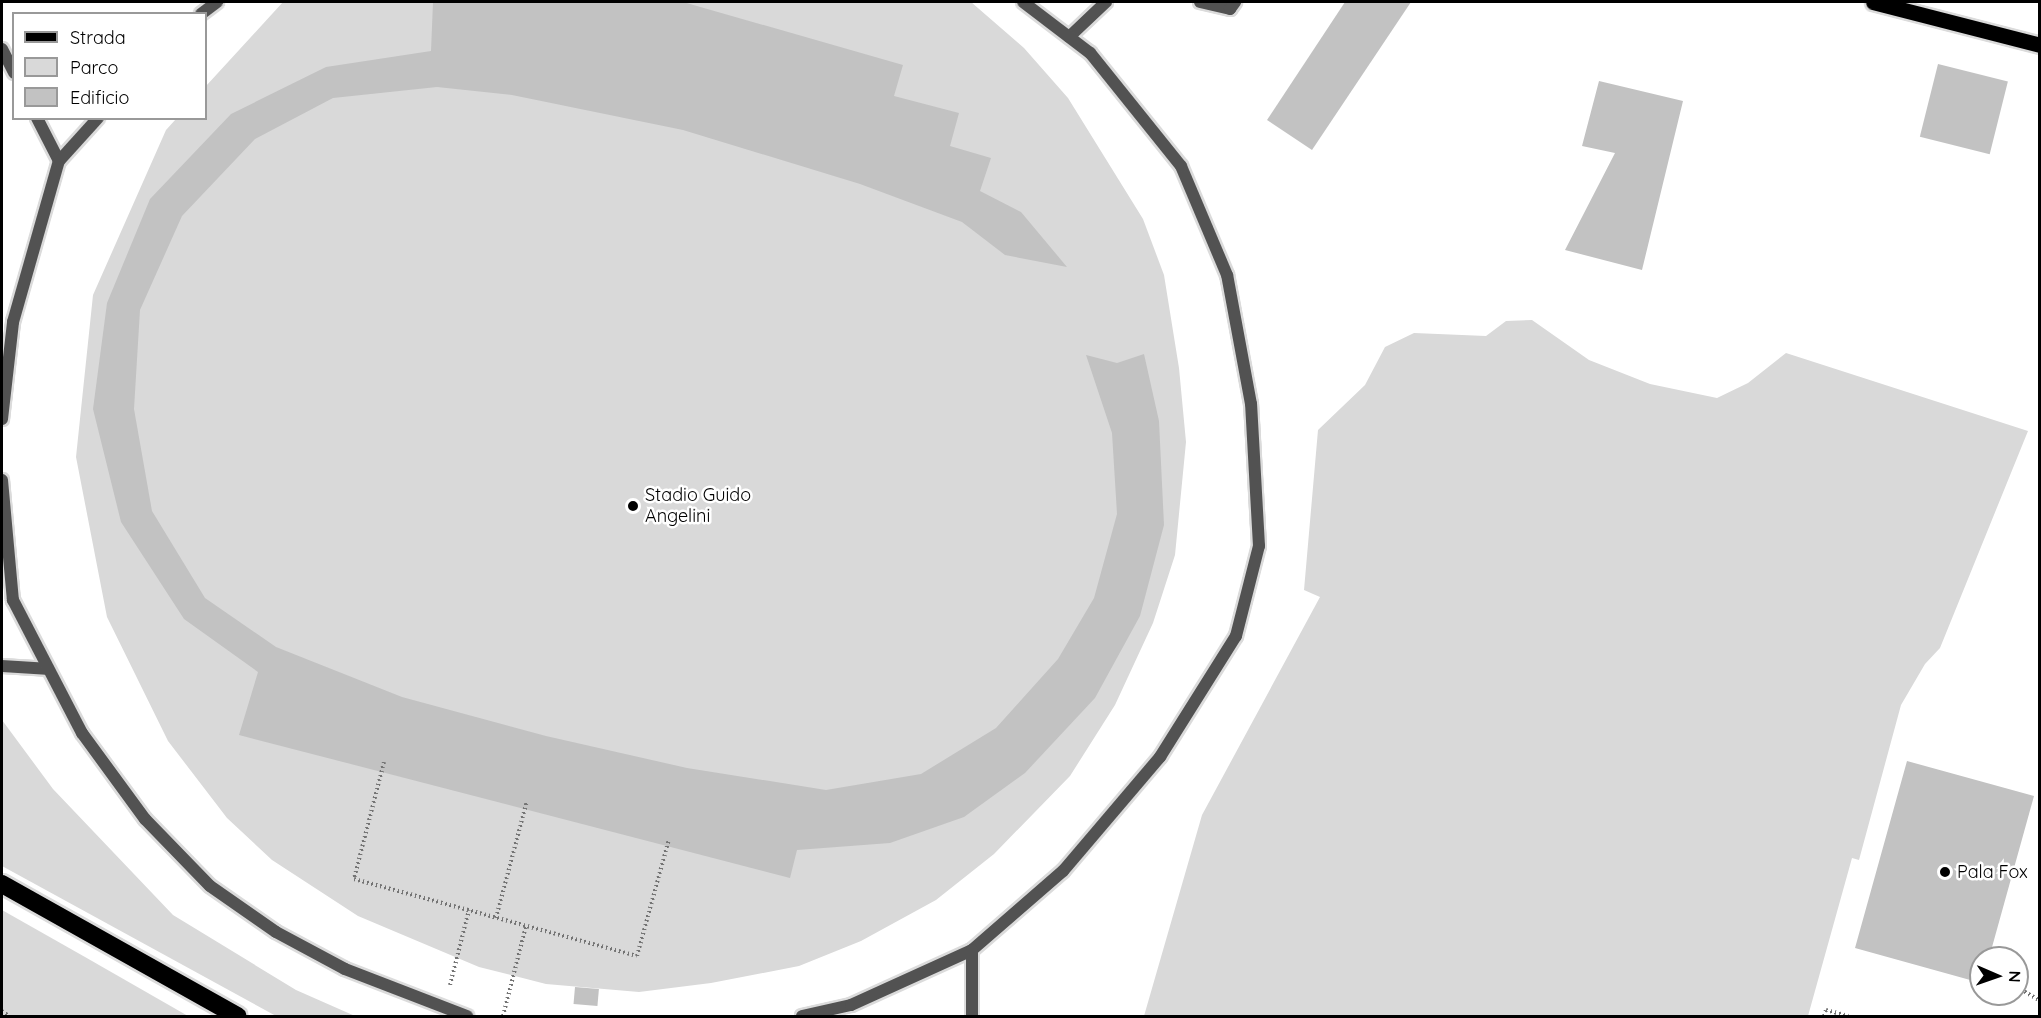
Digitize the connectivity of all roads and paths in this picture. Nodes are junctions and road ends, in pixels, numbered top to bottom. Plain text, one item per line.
1 (217, 2) edge
2 (1023, 2) edge
3 (1106, 2) edge
4 (1200, 2) edge
5 (1235, 2) edge
6 (1874, 2) edge
7 (204, 12) edge
8 (1069, 37) junction
9 (2040, 45) edge
10 (2, 49) edge
11 (12, 69) edge
12 (38, 120) edge
13 (96, 120) edge
14 (59, 161) junction
15 (2, 419) edge
16 (2, 480) edge
17 (2, 666) edge
18 (48, 669) junction
19 (384, 762) dead end
20 (527, 801) dead end
21 (669, 839) dead end
22 (2, 884) edge
23 (469, 910) junction
24 (496, 918) junction
25 (526, 926) junction
26 (972, 950) junction
27 (444, 1007) junction
28 (2, 1011) edge
29 (9, 1017) edge
30 (237, 1017) edge
31 (467, 1017) edge
32 (503, 1017) edge
33 (802, 1017) edge
34 (972, 1017) edge
35 (1824, 1017) edge
36 (1848, 1017) edge

1 - 7 street
2 - 8 street
3 - 8 street
4 - 5 street
6 - 9 main road
8 - 26 street
10 - 11 street
12 - 14 street
13 - 14 street
14 - 15 street
16 - 18 street
17 - 18 street
18 - 27 street
19 - 23 path
20 - 24 path
21 - 25 path
22 - 30 highway
23 - 24 path
23 - 27 path
24 - 25 path
25 - 32 path
26 - 33 street
26 - 34 street
27 - 31 street
28 - 29 path
35 - 36 path

